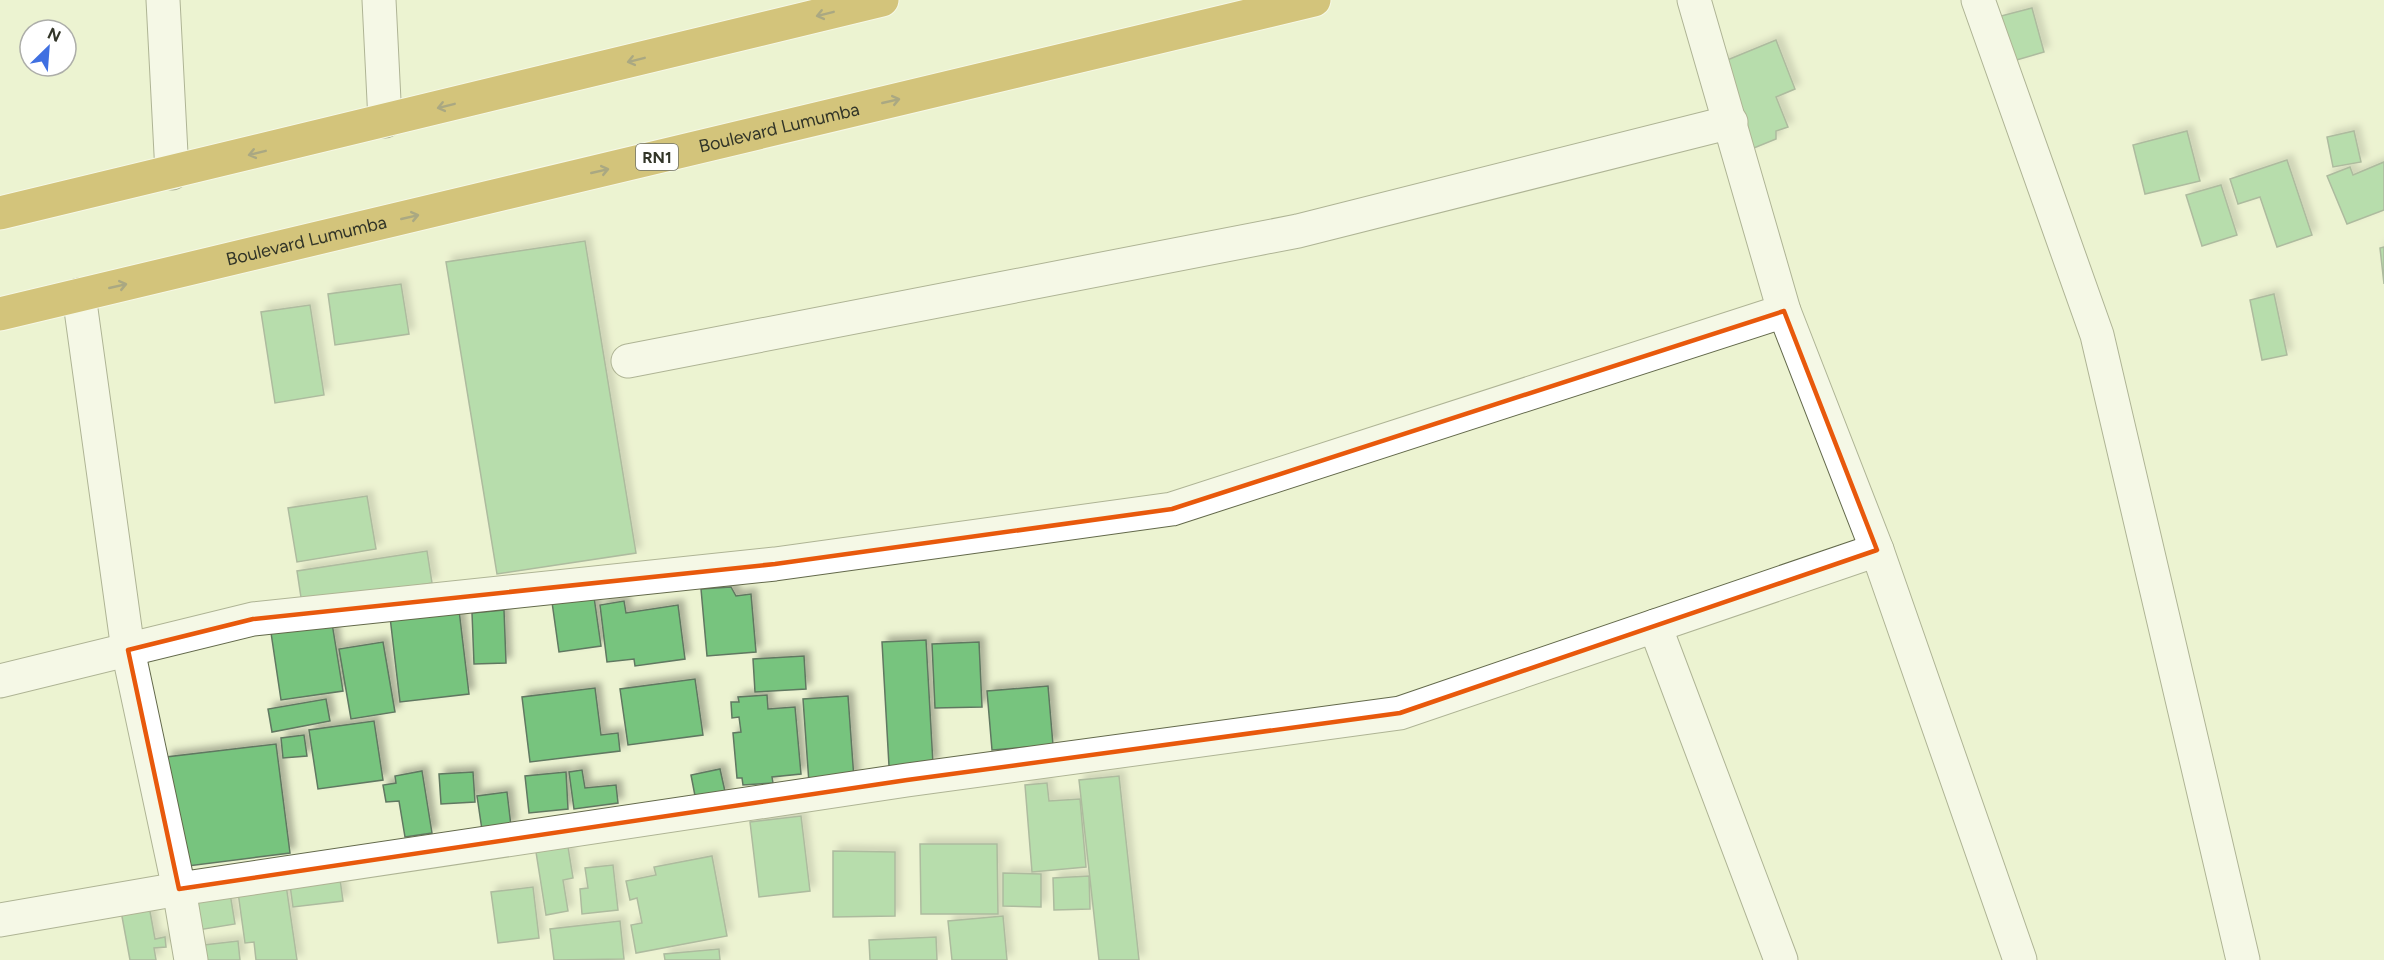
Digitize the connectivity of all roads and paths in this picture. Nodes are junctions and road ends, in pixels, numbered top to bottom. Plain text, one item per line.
1 (163, 0) edge
2 (379, 0) edge
3 (882, 0) edge
4 (1314, 0) edge
5 (1694, 0) edge
6 (1978, 0) edge
7 (385, 121) junction
8 (1731, 122) junction
9 (172, 173) junction
10 (0, 213) edge
11 (79, 295) junction
12 (1784, 311) junction
13 (0, 314) edge
14 (628, 361) dead end
15 (1877, 550) junction
16 (1655, 626) junction
17 (128, 650) junction
18 (0, 681) edge
19 (179, 889) junction
20 (0, 920) edge
21 (191, 960) edge
22 (1781, 960) edge
23 (2020, 960) edge
24 (2243, 960) edge

1 - 9 street
2 - 7 street
3 -> 7 highway
11 -> 4 highway, Boulevard Lumumba / RN1
5 - 8 street
6 - 24 street
7 -> 9 highway
8 - 12 street
8 - 14 street
9 - 10 highway
11 - 13 highway, Boulevard Lumumba / RN1
11 - 17 street
12 - 15 street
12 - 17 street
15 - 16 street
15 - 23 street
16 - 19 street
16 - 22 street
17 - 18 street
17 - 19 street
19 - 20 street
19 - 21 street

